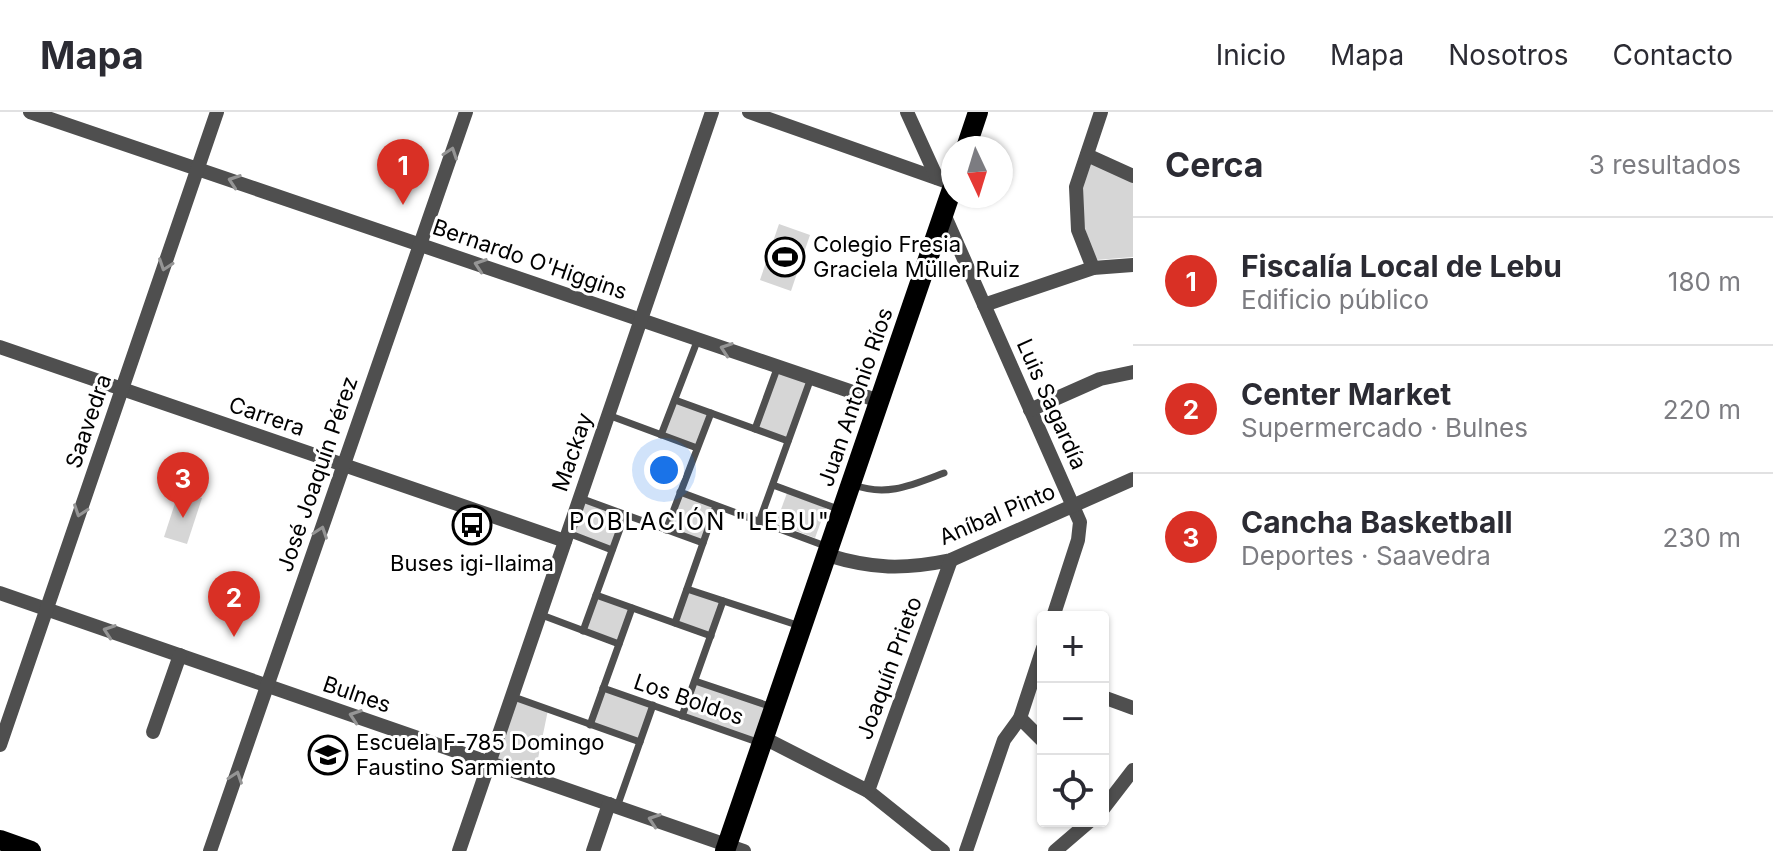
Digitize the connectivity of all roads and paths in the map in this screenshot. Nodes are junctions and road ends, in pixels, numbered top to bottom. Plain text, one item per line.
1 (30, 112) edge
2 (217, 112) edge
3 (466, 112) edge
4 (712, 112) edge
5 (749, 112) edge
6 (907, 112) edge
7 (978, 112) edge
8 (1101, 112) edge
9 (970, 136) edge
10 (1087, 155) junction
11 (198, 169) junction
12 (941, 171) edge
13 (1133, 176) edge
14 (941, 181) edge
15 (945, 208) edge
16 (944, 214) junction
17 (420, 245) junction
18 (1133, 265) edge
19 (1093, 268) junction
20 (984, 305) junction
21 (641, 320) junction
22 (698, 339) junction
23 (0, 347) edge
24 (778, 366) junction
25 (1133, 372) edge
26 (811, 378) junction
27 (122, 389) junction
28 (675, 400) junction
29 (879, 401) junction
30 (1030, 410) junction
31 (711, 413) junction
32 (608, 415) junction
33 (755, 429) junction
34 (661, 435) junction
35 (788, 441) junction
36 (697, 448) junction
37 (343, 466) junction
38 (944, 473) dead end
39 (1133, 479) edge
40 (851, 484) junction
41 (773, 485) junction
42 (680, 492) junction
43 (580, 498) junction
44 (716, 506) junction
45 (1073, 506) junction
46 (842, 510) junction
47 (625, 515) junction
48 (759, 522) junction
49 (666, 530) junction
50 (567, 537) junction
51 (703, 543) junction
52 (612, 550) junction
53 (828, 551) junction
54 (951, 560) junction
55 (687, 589) junction
56 (0, 593) edge
57 (596, 595) junction
58 (723, 601) junction
59 (632, 608) junction
60 (46, 609) junction
61 (1055, 611) edge
62 (539, 614) junction
63 (675, 623) junction
64 (802, 627) junction
65 (583, 631) junction
66 (711, 636) junction
67 (619, 644) junction
68 (180, 655) junction
69 (1037, 680) edge
70 (695, 681) junction
71 (267, 686) junction
72 (603, 688) junction
73 (511, 696) junction
74 (1109, 699) edge
75 (653, 705) junction
76 (774, 708) junction
77 (1133, 708) edge
78 (682, 716) junction
79 (1020, 718) junction
80 (590, 725) junction
81 (153, 732) dead end
82 (1037, 735) edge
83 (763, 741) junction
84 (640, 742) junction
85 (0, 745) edge
86 (489, 763) junction
87 (1133, 770) edge
88 (868, 791) junction
89 (1109, 798) edge
90 (613, 806) junction
91 (1083, 827) edge
92 (0, 840) edge
93 (732, 849) edge
94 (31, 851) edge
95 (210, 851) edge
96 (459, 851) edge
97 (593, 851) edge
98 (943, 851) edge
99 (966, 851) edge
100 (1055, 851) edge

1 - 11 street, Bernardo O'Higgins
2 - 11 street, Saavedra
17 -> 3 street, José Joaquín Pérez
4 - 21 street, Mackay
5 - 14 street
6 - 12 street
7 - 9 main road
8 - 10 street
10 - 13 street
10 - 19 street
17 -> 11 street, Bernardo O'Higgins
11 -> 27 street, Saavedra
15 - 16 main road, Juan Antonio Ríos
16 - 20 street, Luis Sagardía
16 - 29 main road, Juan Antonio Ríos
21 -> 17 street, Bernardo O'Higgins
17 - 37 street, José Joaquín Pérez
18 - 19 street
19 - 20 street
20 - 30 street, Luis Sagardía
21 - 22 street, Bernardo O'Higgins
21 - 32 street, Mackay
24 -> 22 street, Bernardo O'Higgins
22 - 28 lane
23 - 27 street, Carrera
24 - 26 street, Bernardo O'Higgins
24 - 33 lane
25 - 30 street
26 - 29 street, Bernardo O'Higgins
26 - 35 lane
27 - 37 street, Carrera
27 -> 60 street, Saavedra
28 - 31 lane
28 - 34 lane
29 - 40 main road, Juan Antonio Ríos
30 - 45 street, Luis Sagardía
31 - 33 lane
31 - 36 lane
32 - 34 lane
32 - 43 street, Mackay
33 - 35 lane
34 - 36 lane
35 - 41 lane
36 - 42 lane
37 - 50 street, Carrera
71 -> 37 street, José Joaquín Pérez
38 - 40 lane
39 - 45 street, Aníbal Pinto
40 - 46 main road, Juan Antonio Ríos
41 - 46 lane
41 - 48 lane
42 - 44 lane
42 - 49 lane
43 - 47 lane
43 - 50 street, Mackay
44 - 48 lane
44 - 51 lane
45 - 54 street, Aníbal Pinto
45 - 61 street, Luis Sagardía
46 - 53 main road, Juan Antonio Ríos
47 - 49 lane
47 - 52 lane
48 - 53 lane
49 - 51 lane
50 - 52 lane
50 - 62 street, Mackay
51 - 55 lane
52 - 57 lane
53 - 54 street, Aníbal Pinto
53 - 64 main road, Juan Antonio Ríos
54 - 88 street, Joaquín Prieto
55 - 58 lane
55 - 63 lane
56 - 60 street, Bulnes
57 - 59 lane
57 - 65 lane
58 - 64 lane
58 - 66 lane
59 - 63 lane
59 - 67 lane
68 -> 60 street, Bulnes
60 - 85 street, Saavedra
62 - 65 lane
62 - 73 street, Mackay
63 - 66 lane
64 - 76 main road, Juan Antonio Ríos
65 - 67 lane
66 - 70 lane
67 - 72 lane
68 - 71 street, Bulnes
68 - 81 street
69 - 79 street
70 - 76 lane, Los Boldos
70 - 78 lane
86 -> 71 street, Bulnes
95 -> 71 street, José Joaquín Pérez
72 - 75 lane, Los Boldos
72 - 80 lane
73 - 80 lane
73 - 86 street, Mackay
74 - 77 street
75 - 78 lane, Los Boldos
75 - 84 lane
76 - 83 main road, Juan Antonio Ríos
78 - 83 lane, Los Boldos
79 - 82 street
79 - 99 street
80 - 84 lane
83 - 88 street
83 - 93 main road, Juan Antonio Ríos
84 - 90 lane
86 - 90 street, Bulnes
86 - 96 street, Mackay
87 - 89 street
88 - 98 street
93 -> 90 street, Bulnes
90 - 97 street
91 - 100 street
92 - 94 main road

